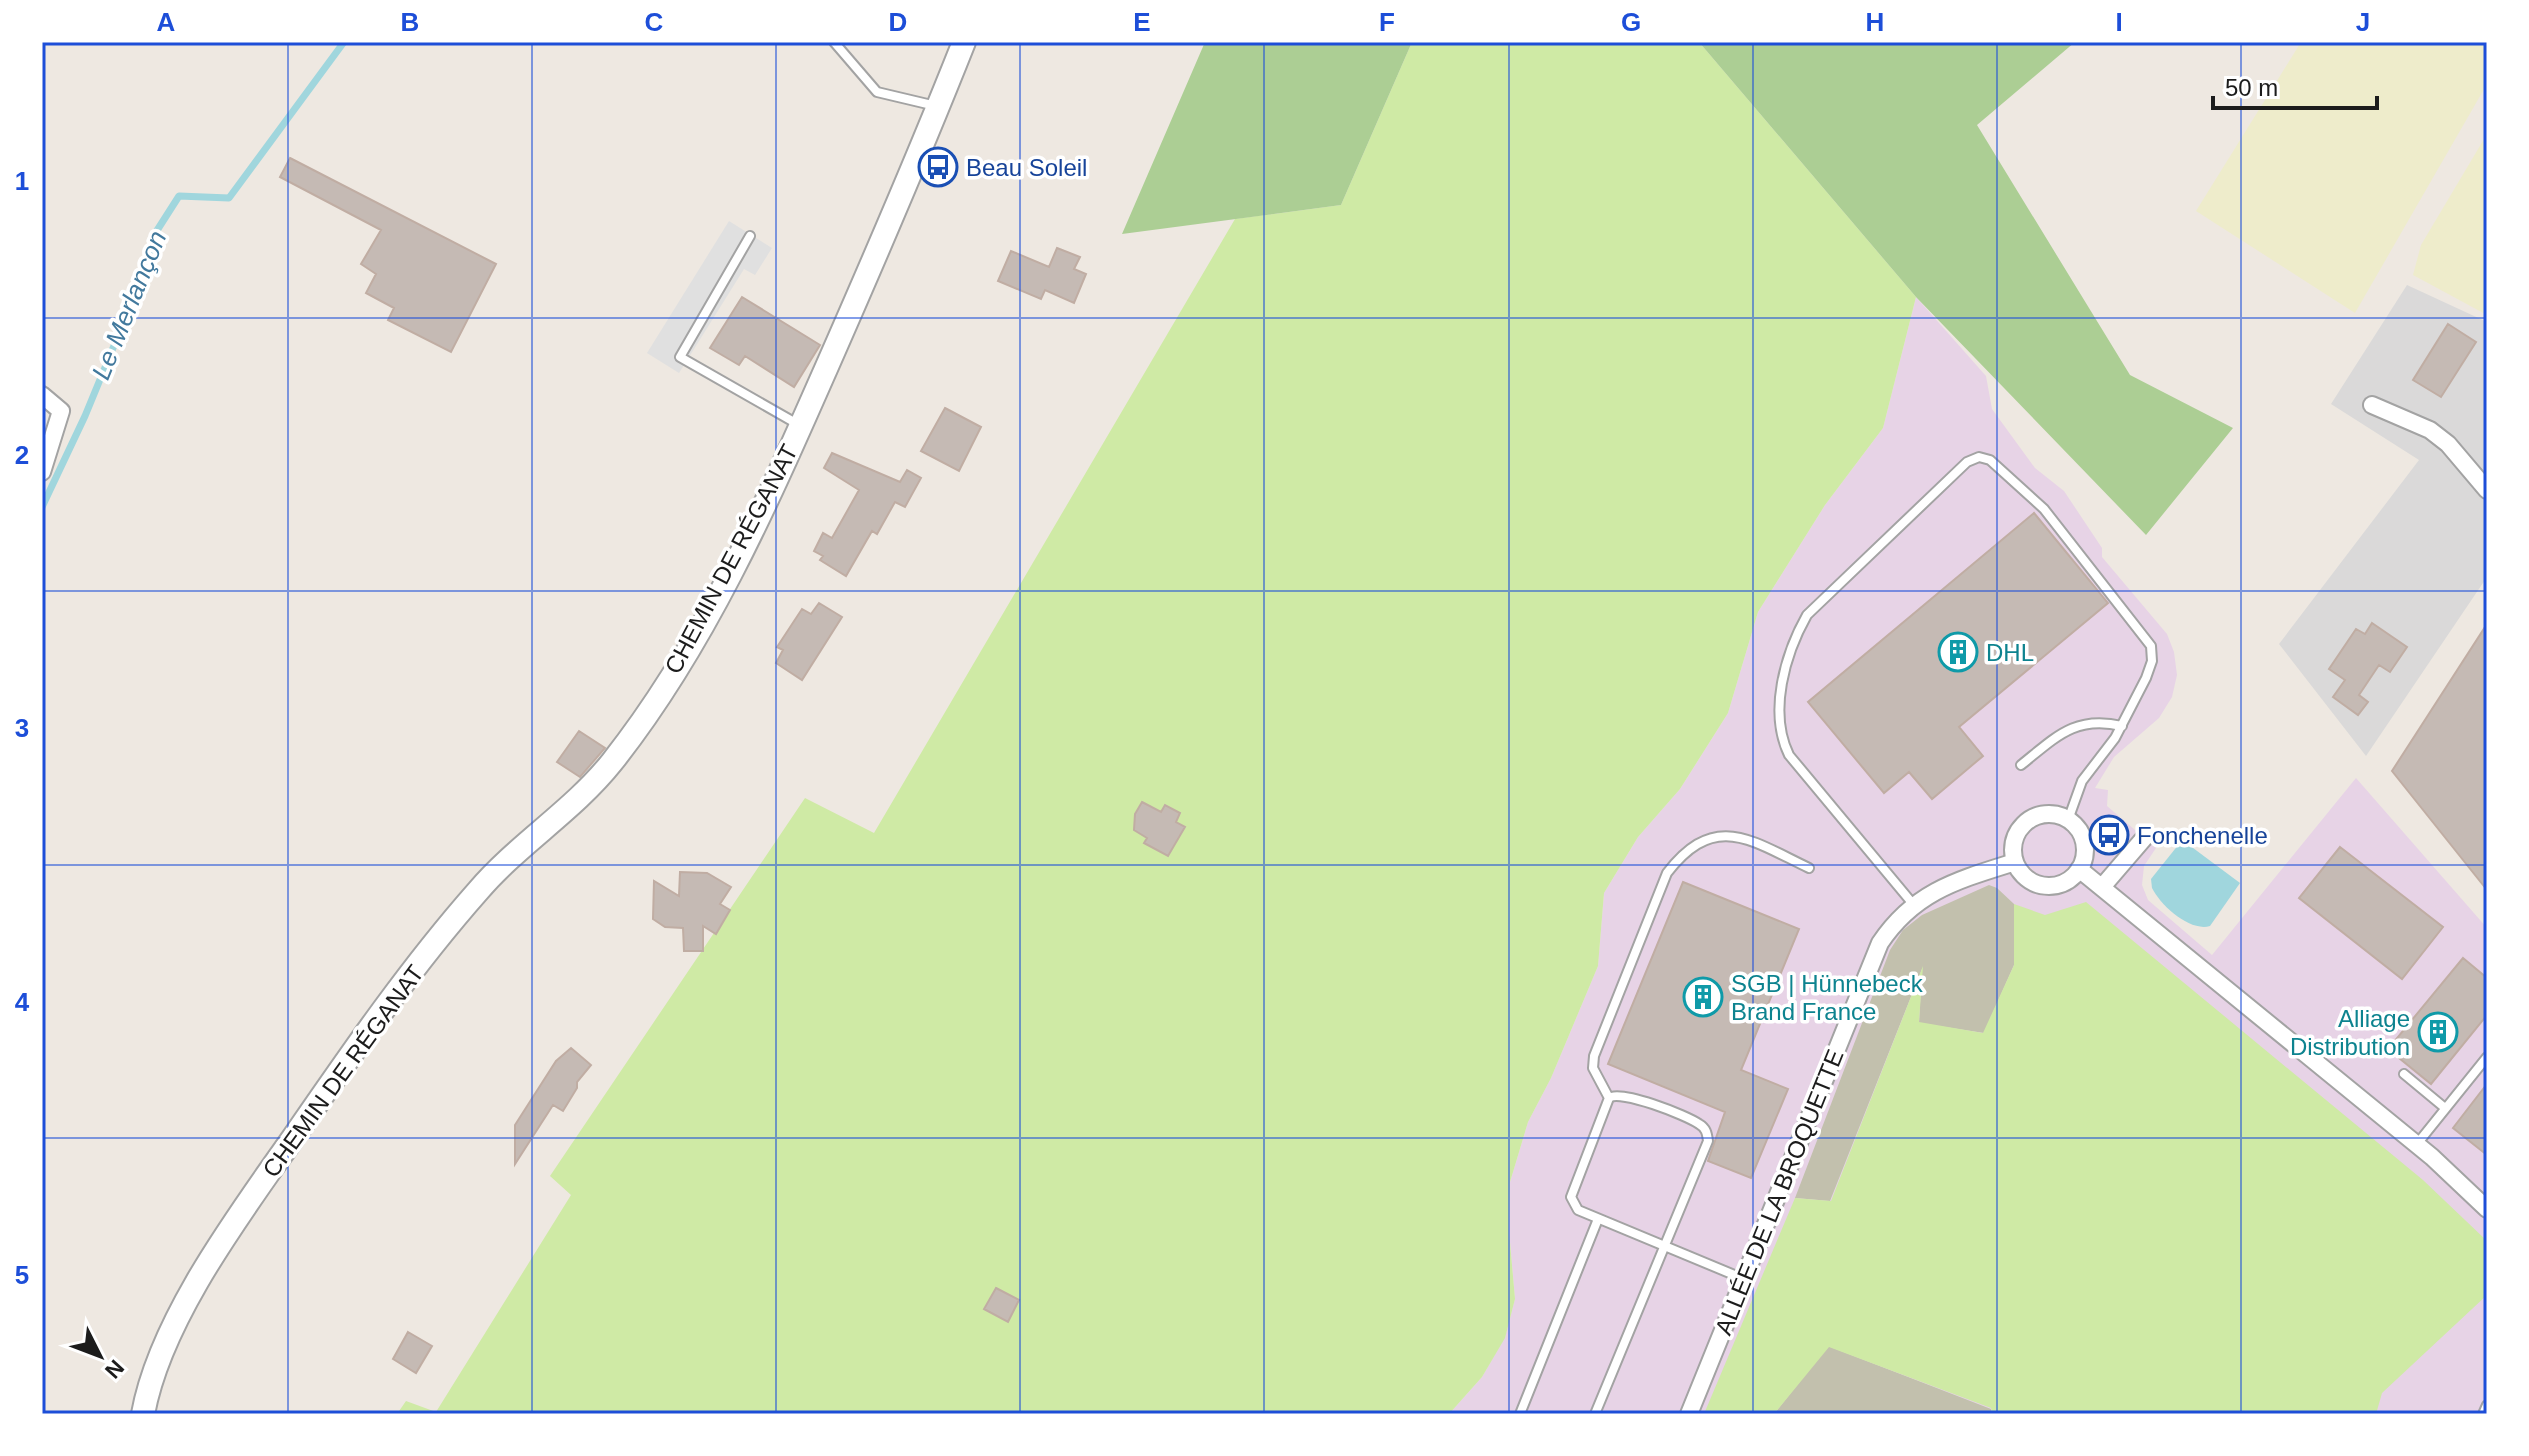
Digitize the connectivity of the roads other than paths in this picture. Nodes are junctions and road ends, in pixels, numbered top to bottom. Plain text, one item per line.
1 (834, 42) edge
2 (964, 42) edge
3 (938, 107) junction
4 (750, 236) dead end
5 (42, 395) edge
6 (2372, 405) dead end
7 (801, 426) junction
8 (42, 472) edge
9 (2487, 490) edge
10 (2122, 726) junction
11 (2021, 765) dead end
12 (2068, 820) junction
13 (2145, 837) dead end
14 (2015, 862) junction
15 (1809, 868) dead end
16 (2079, 869) junction
17 (2102, 887) junction
18 (1913, 904) junction
19 (2487, 1057) edge
20 (2404, 1074) dead end
21 (1609, 1098) junction
22 (2445, 1108) junction
23 (2416, 1144) junction
24 (2487, 1209) edge
25 (1598, 1219) junction
26 (1664, 1247) junction
27 (1745, 1280) junction
28 (2487, 1405) edge
29 (143, 1414) edge
30 (1520, 1414) edge
31 (1595, 1414) edge
32 (1689, 1414) edge
33 (2483, 1414) edge

1 - 3 lane
2 - 3 street, CHEMIN DE RÉGANAT
3 - 7 street, CHEMIN DE RÉGANAT
4 - 7 lane
5 - 8 street
6 - 9 street
7 - 29 street, CHEMIN DE RÉGANAT
10 - 11 lane
10 - 12 lane
10 - 18 lane
12 - 14 street
12 - 16 street
13 - 17 street
14 - 16 street
14 - 18 street, ALLÉE DE LA BROQUETTE
15 - 21 lane
16 - 17 street
17 - 23 street
18 - 27 street, ALLÉE DE LA BROQUETTE
19 - 22 lane
20 - 22 lane
21 - 25 lane
21 - 26 lane
22 - 23 lane
23 - 24 street
25 - 26 lane
25 - 30 lane
26 - 27 lane
26 - 31 lane
27 - 32 street, ALLÉE DE LA BROQUETTE
28 - 33 lane

